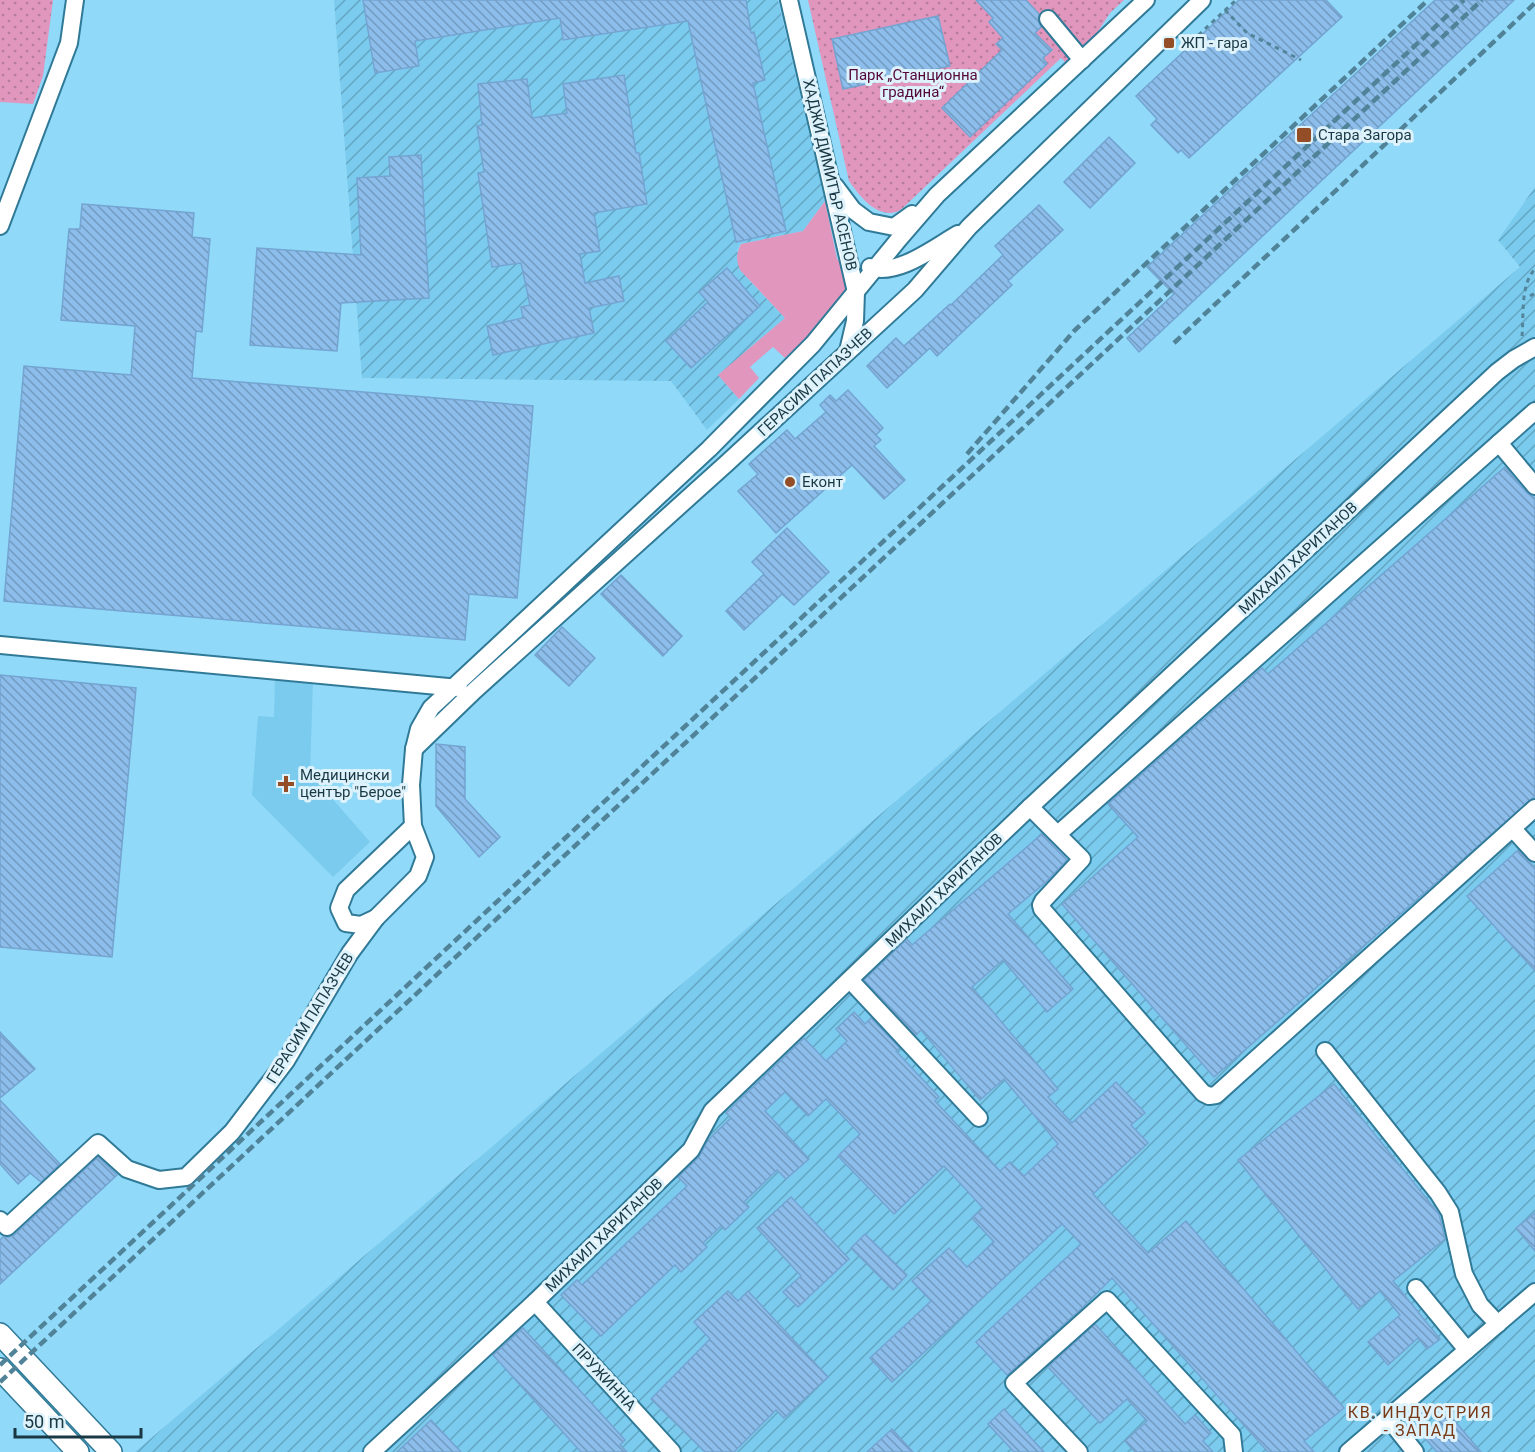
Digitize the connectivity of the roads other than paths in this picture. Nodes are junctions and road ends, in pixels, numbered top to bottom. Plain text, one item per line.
1 (75, 0) edge
2 (789, 0) edge
3 (1146, 0) edge
4 (1202, 0) edge
5 (1048, 19) dead end
6 (1082, 60) junction
7 (832, 182) junction
8 (937, 195) junction
9 (0, 226) edge
10 (969, 227) junction
11 (848, 252) junction
12 (874, 269) junction
13 (855, 292) junction
14 (1528, 350) edge
15 (848, 351) junction
16 (1535, 411) edge
17 (1498, 443) junction
18 (709, 449) junction
19 (727, 463) junction
20 (1535, 486) edge
21 (0, 645) edge
22 (454, 687) junction
23 (474, 691) junction
24 (414, 749) junction
25 (1030, 807) junction
26 (1535, 808) edge
27 (413, 826) junction
28 (1513, 829) junction
29 (1058, 834) junction
30 (1535, 853) edge
31 (376, 918) junction
32 (850, 980) junction
33 (1325, 1052) dead end
34 (979, 1118) dead end
35 (0, 1220) edge
36 (1416, 1288) dead end
37 (1535, 1292) edge
38 (535, 1302) junction
39 (1498, 1324) junction
40 (0, 1334) edge
41 (1467, 1350) junction
42 (0, 1370) edge
43 (1388, 1418) junction
44 (78, 1452) edge
45 (111, 1452) edge
46 (372, 1452) edge
47 (672, 1452) edge
48 (1079, 1452) edge
49 (1234, 1452) edge
50 (1348, 1452) edge
51 (1415, 1452) edge

1 - 9 street
2 - 7 street, ХАДЖИ ДИМИТЪР АСЕНОВ
3 - 6 street, ГЕРАСИМ ПАПАЗЧЕВ
4 - 10 street, ГЕРАСИМ ПАПАЗЧЕВ
5 - 6 street
6 - 8 street, ГЕРАСИМ ПАПАЗЧЕВ
7 - 8 street
7 - 11 street, ХАДЖИ ДИМИТЪР АСЕНОВ
8 - 12 street, ГЕРАСИМ ПАПАЗЧЕВ
10 - 12 street
10 - 15 street, ГЕРАСИМ ПАПАЗЧЕВ
11 - 12 street
11 - 13 street, ХАДЖИ ДИМИТЪР АСЕНОВ
12 - 13 street, ГЕРАСИМ ПАПАЗЧЕВ
13 - 15 street, ХАДЖИ ДИМИТЪР АСЕНОВ
13 - 18 street, ГЕРАСИМ ПАПАЗЧЕВ
14 - 25 street, МИХАИЛ ХАРИТАНОВ
15 - 19 street, ГЕРАСИМ ПАПАЗЧЕВ
16 - 17 street
17 - 20 street
17 - 29 street
18 - 19 street
18 - 22 street, ГЕРАСИМ ПАПАЗЧЕВ
19 - 23 street, ГЕРАСИМ ПАПАЗЧЕВ
21 - 22 street
22 - 23 street
22 - 24 street, ГЕРАСИМ ПАПАЗЧЕВ
23 - 24 street, ГЕРАСИМ ПАПАЗЧЕВ
24 - 27 street, ГЕРАСИМ ПАПАЗЧЕВ
25 - 29 street
25 - 32 street, МИХАИЛ ХАРИТАНОВ
26 - 28 street
27 - 31 street, ГЕРАСИМ ПАПАЗЧЕВ
27 - 31 street
28 - 29 street
28 - 30 street
31 - 35 street, ГЕРАСИМ ПАПАЗЧЕВ
32 - 34 street
32 - 38 street, МИХАИЛ ХАРИТАНОВ
33 - 39 street
36 - 41 street
37 - 39 street
38 - 46 street, МИХАИЛ ХАРИТАНОВ
38 - 47 street, ПРУЖИННА
39 - 41 street
40 - 45 main road
41 - 43 street
42 - 44 main road
43 - 50 street
43 - 51 street
48 - 49 street

